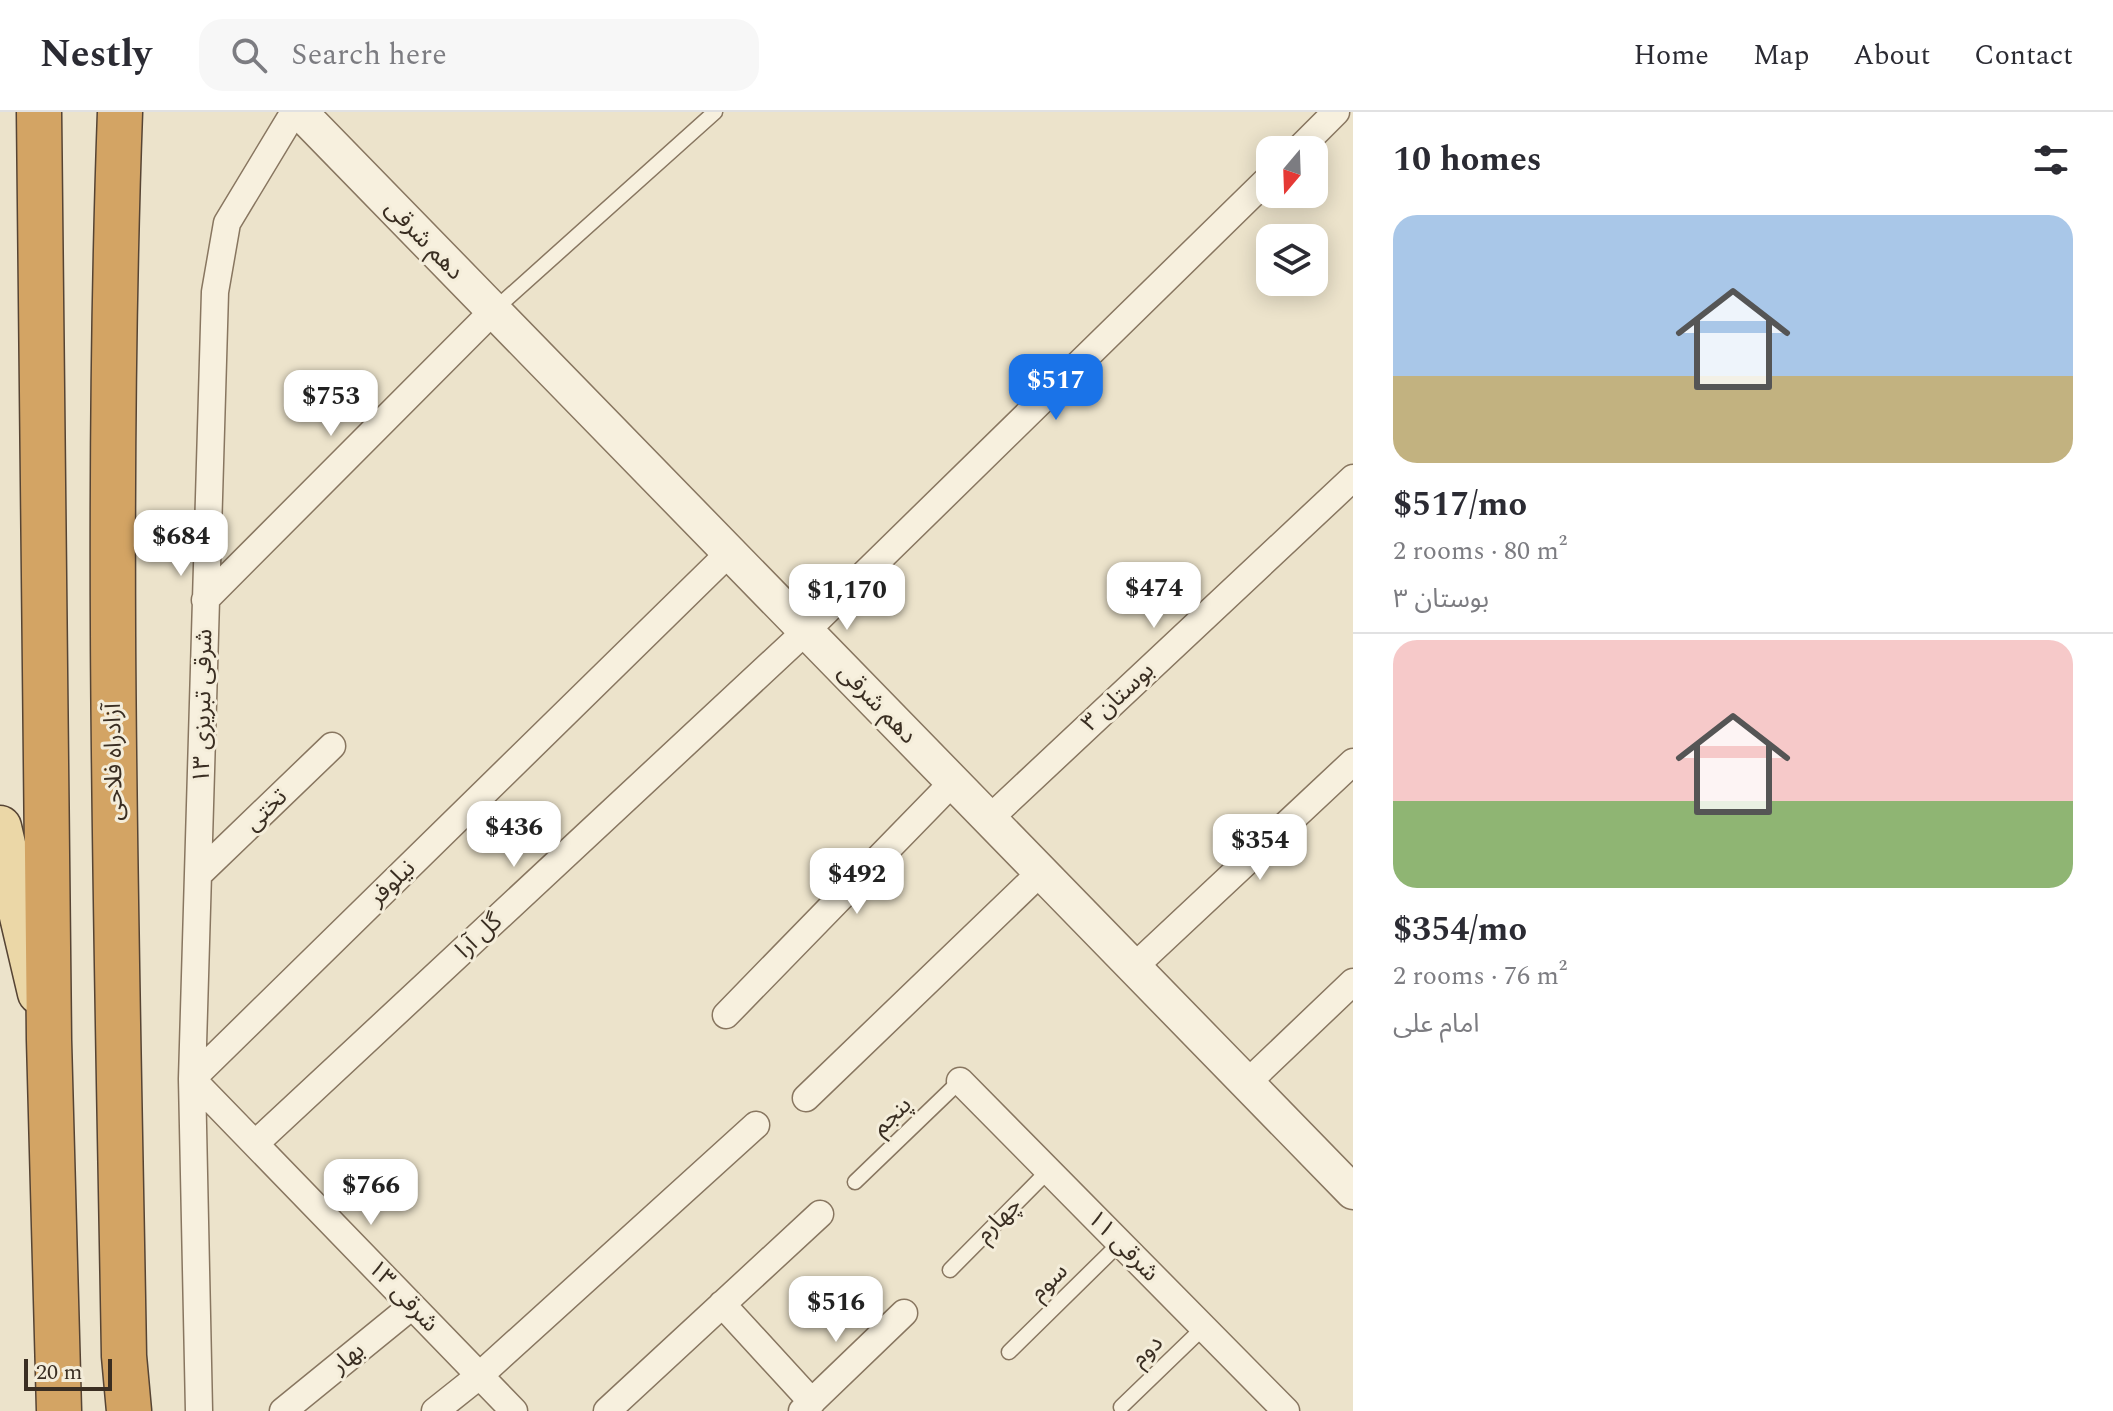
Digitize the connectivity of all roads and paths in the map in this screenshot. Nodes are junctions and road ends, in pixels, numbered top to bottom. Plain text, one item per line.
1 (39, 112) edge
2 (120, 112) edge
3 (297, 112) edge
4 (715, 112) edge
5 (1336, 112) edge
6 (1312, 136) edge
7 (1256, 191) edge
8 (493, 311) junction
9 (1353, 478) edge
10 (729, 553) junction
11 (205, 600) junction
12 (806, 631) junction
13 (332, 746) dead end
14 (1353, 762) edge
15 (953, 782) junction
16 (989, 819) junction
17 (0, 827) edge
18 (1041, 872) junction
19 (199, 874) junction
20 (1134, 967) junction
21 (1353, 982) edge
22 (726, 1015) dead end
23 (49, 1040) junction
24 (192, 1079) junction
25 (960, 1081) joint
26 (1247, 1083) junction
27 (806, 1098) dead end
28 (756, 1125) dead end
29 (256, 1143) junction
30 (1048, 1171) junction
31 (855, 1182) dead end
32 (1350, 1182) edge
33 (820, 1214) dead end
34 (1120, 1243) junction
35 (950, 1270) dead end
36 (722, 1304) junction
37 (412, 1306) junction
38 (904, 1313) dead end
39 (1203, 1328) junction
40 (1009, 1352) dead end
41 (479, 1376) junction
42 (807, 1406) edge
43 (1121, 1407) dead end
44 (59, 1411) edge
45 (129, 1411) edge
46 (199, 1411) edge
47 (283, 1411) edge
48 (435, 1411) edge
49 (514, 1411) edge
50 (607, 1411) edge
51 (1286, 1411) edge

1 - 23 highway
2 - 45 highway, آزادراه فلاحی
3 - 8 street, دهم شرقی
3 - 11 street, ۱۳ شرقی تبریزی
4 - 8 lane
5 - 6 street
7 - 12 street, گل آرا
8 - 10 street, دهم شرقی
8 - 11 street
9 - 16 street, بوستان ۳
10 - 12 street, دهم شرقی
10 - 24 street, نیلوفر
11 - 19 street, ۱۳ شرقی تبریزی
12 - 15 street, دهم شرقی
12 - 29 street, گل آرا
13 - 19 street, تختی
14 - 20 street
15 - 16 street, دهم شرقی
15 - 22 street
16 - 18 street, دهم شرقی
17 - 23 main road
18 - 20 street, دهم شرقی
18 - 27 street
19 - 24 street, ۱۳ شرقی تبریزی
20 - 26 street, دهم شرقی
21 - 26 street
23 - 44 highway
24 - 29 street, ۱۳ شرقی
24 - 46 street, ۱۳ شرقی تبریزی
25 - 30 street, ۱۱ شرقی
25 - 31 lane, پنجم
26 - 32 street, دهم شرقی
28 - 41 street
29 - 37 street, ۱۳ شرقی
30 - 34 street, ۱۱ شرقی
30 - 35 lane, چهارم
33 - 36 street
34 - 39 street, ۱۱ شرقی
34 - 40 lane, سوم
36 - 42 street
36 - 50 street
37 - 41 street, ۱۳ شرقی
37 - 47 street, بهار
38 - 42 street
39 - 43 lane, دوم
39 - 51 street, ۱۱ شرقی
41 - 48 street
41 - 49 street, ۱۳ شرقی

